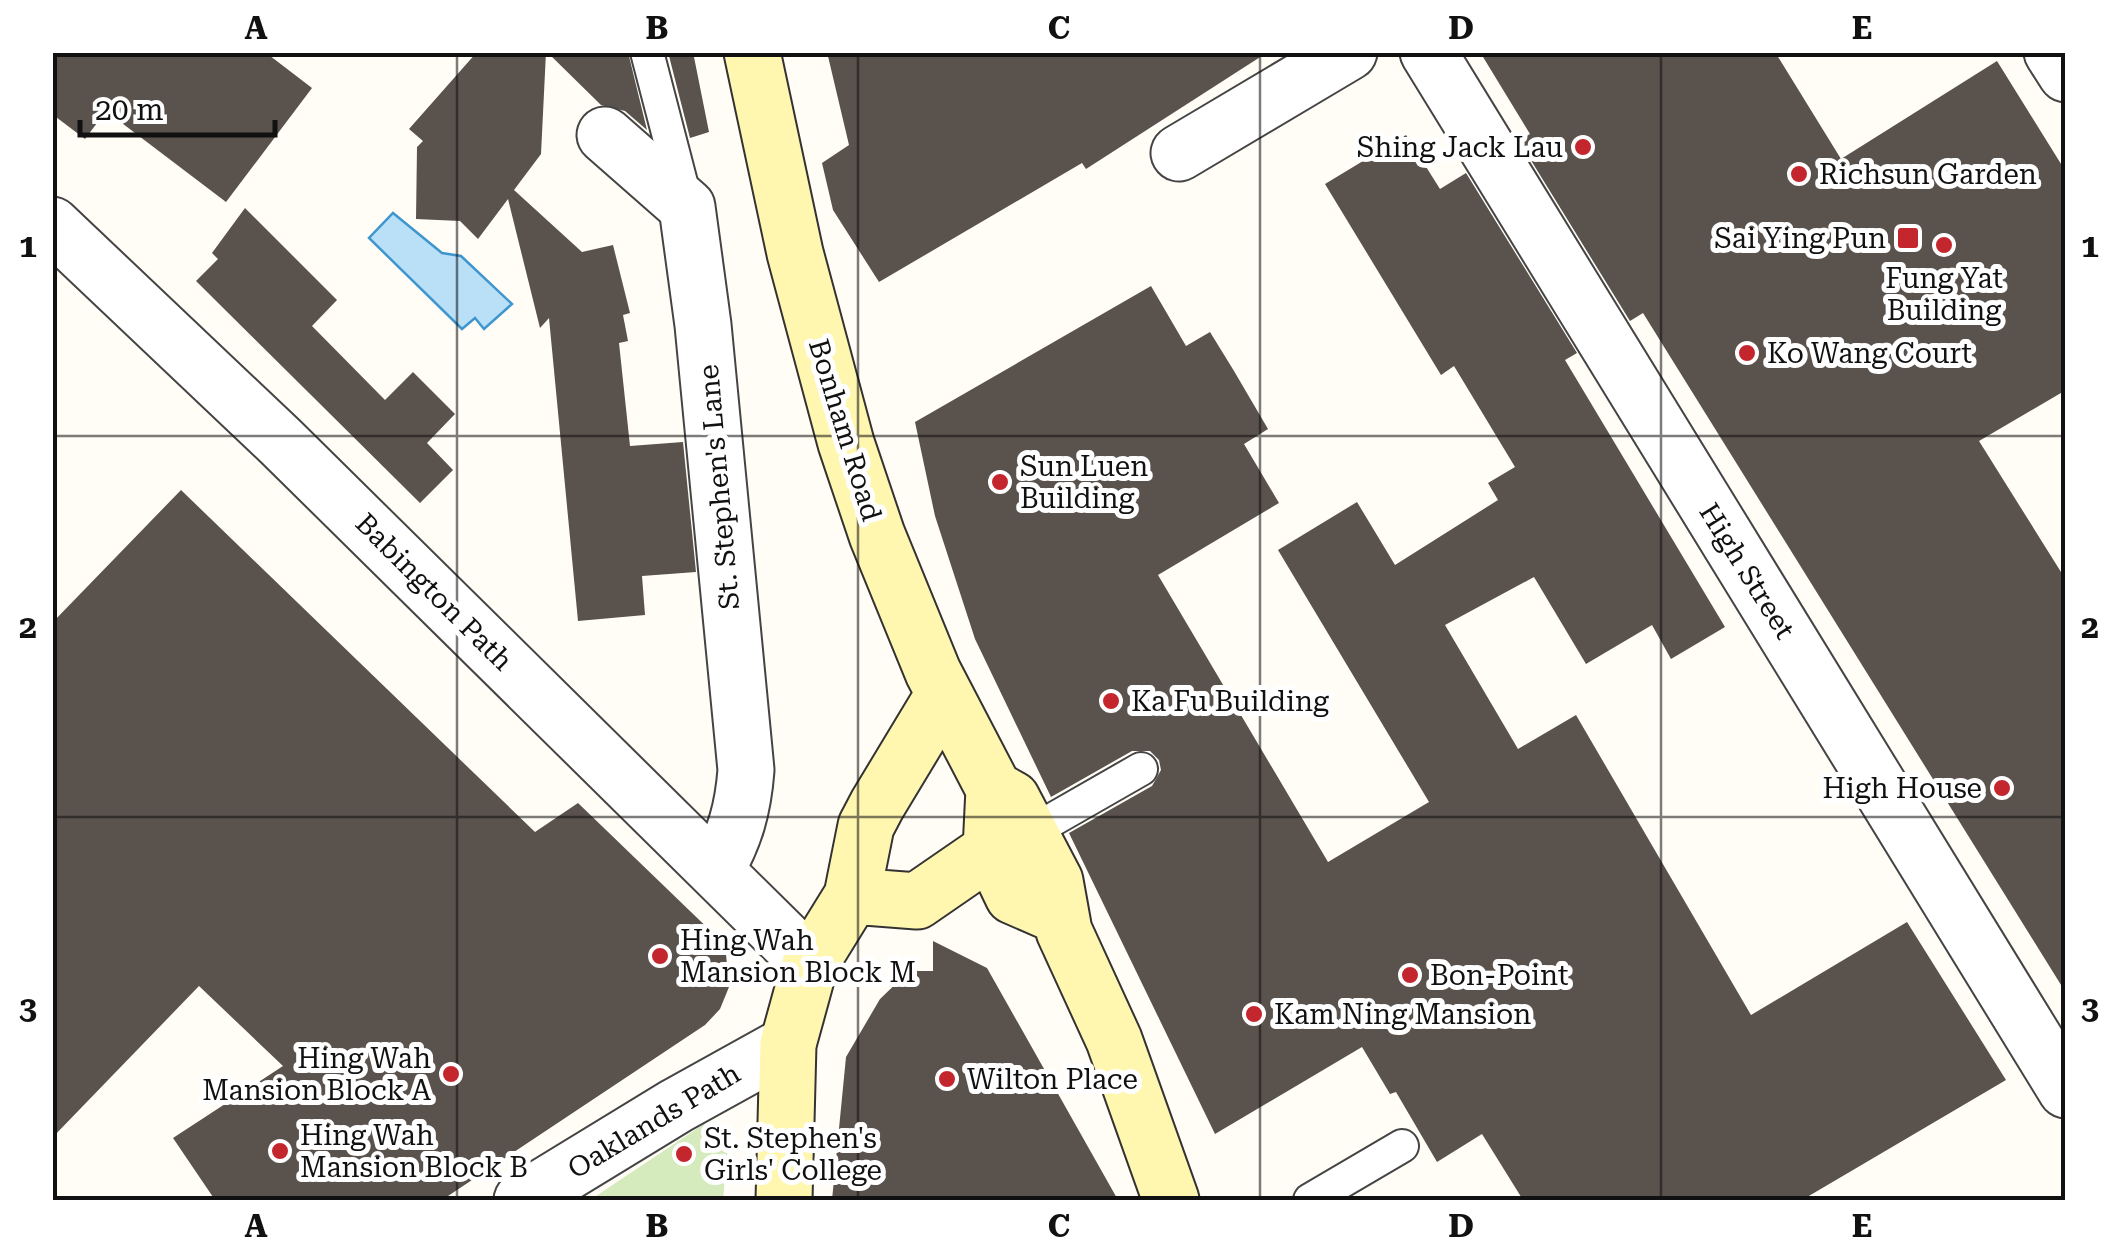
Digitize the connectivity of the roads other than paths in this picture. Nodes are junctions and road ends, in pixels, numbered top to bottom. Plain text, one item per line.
1 (647, 52) edge
2 (752, 52) edge
3 (1349, 52) edge
4 (1428, 52) edge
5 (2052, 52) edge
6 (2066, 74) edge
7 (605, 135) dead end
8 (1179, 153) dead end
9 (687, 207) junction
10 (52, 224) edge
11 (944, 694) junction
12 (1141, 769) dead end
13 (1011, 841) junction
14 (716, 870) junction
15 (852, 896) junction
16 (810, 964) junction
17 (788, 1044) junction
18 (2066, 1090) edge
19 (1402, 1146) dead end
20 (522, 1200) edge
21 (784, 1200) edge
22 (1172, 1200) edge
23 (1310, 1200) edge

1 - 9 lane
2 - 11 main road, Bonham Road
3 - 8 street
4 - 18 street, High Street
5 - 6 street
7 - 9 street
9 - 14 street, St. Stephen's Lane
10 - 14 street, Babington Path
11 - 13 main road, Bonham Road
11 - 15 main road
12 - 13 lane
13 - 15 main road
13 - 22 main road, Bonham Road
14 - 16 street, Babington Path
15 - 16 main road
16 - 17 main road
17 - 20 street, Oaklands Path
17 - 21 main road
19 - 23 lane

